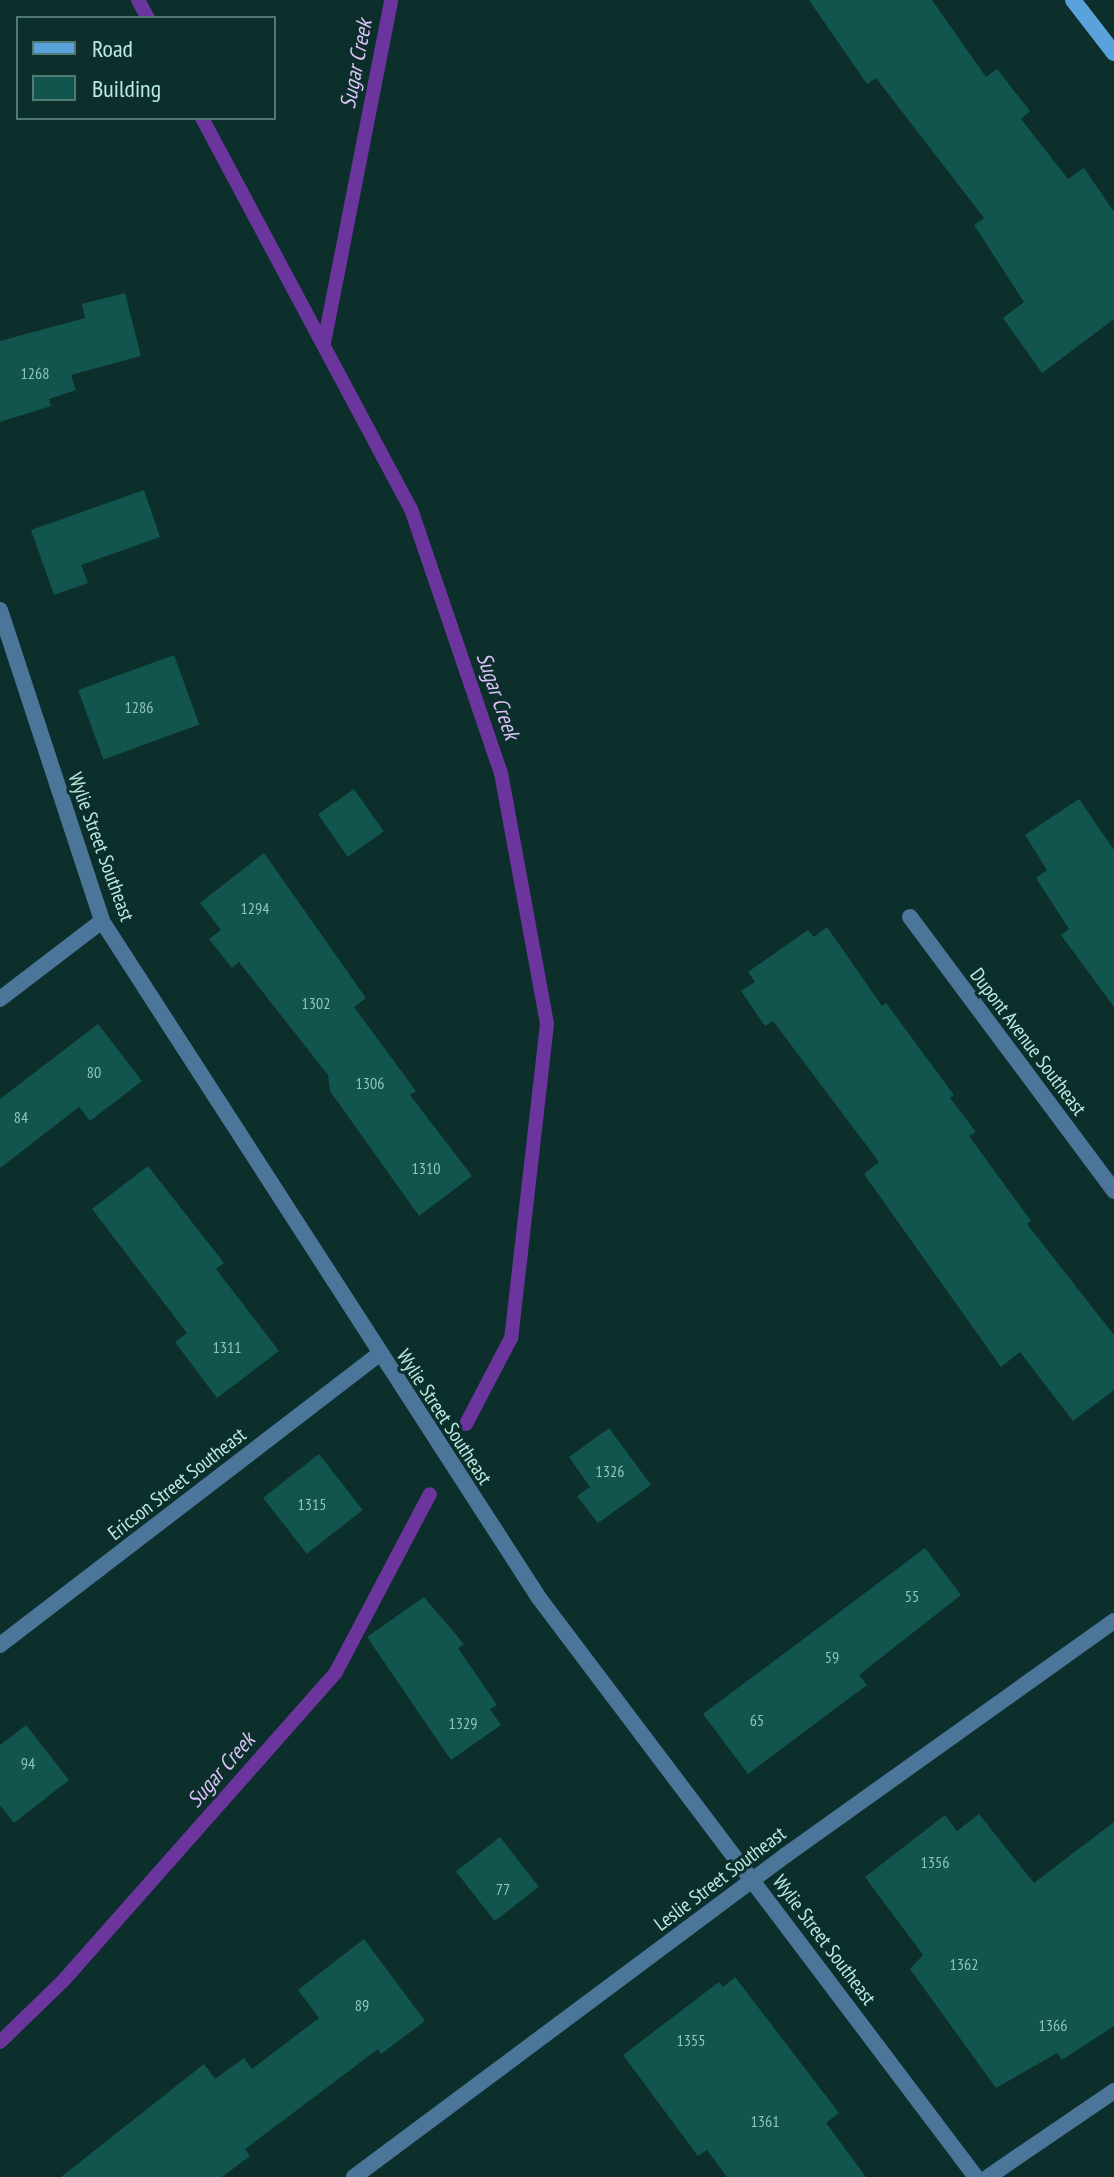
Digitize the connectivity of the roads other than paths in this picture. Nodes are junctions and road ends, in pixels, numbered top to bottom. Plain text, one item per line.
1 (1073, 0) edge
2 (1114, 53) edge
3 (0, 610) edge
4 (910, 917) dead end
5 (102, 921) junction
6 (0, 999) edge
7 (1114, 1191) edge
8 (379, 1354) junction
9 (1114, 1621) edge
10 (0, 1645) edge
11 (754, 1879) junction
12 (1114, 2091) edge
13 (354, 2177) edge
14 (976, 2177) edge
15 (988, 2177) edge

1 - 2 street
3 - 5 street, Wylie Street Southeast
4 - 7 street, Dupont Avenue Southeast
5 - 6 street
5 - 8 street, Wylie Street Southeast
8 - 10 street, Ericson Street Southeast
8 - 11 street, Wylie Street Southeast
9 - 11 street, Leslie Street Southeast
11 - 13 street, Leslie Street Southeast
11 - 14 street, Wylie Street Southeast
12 - 15 street

